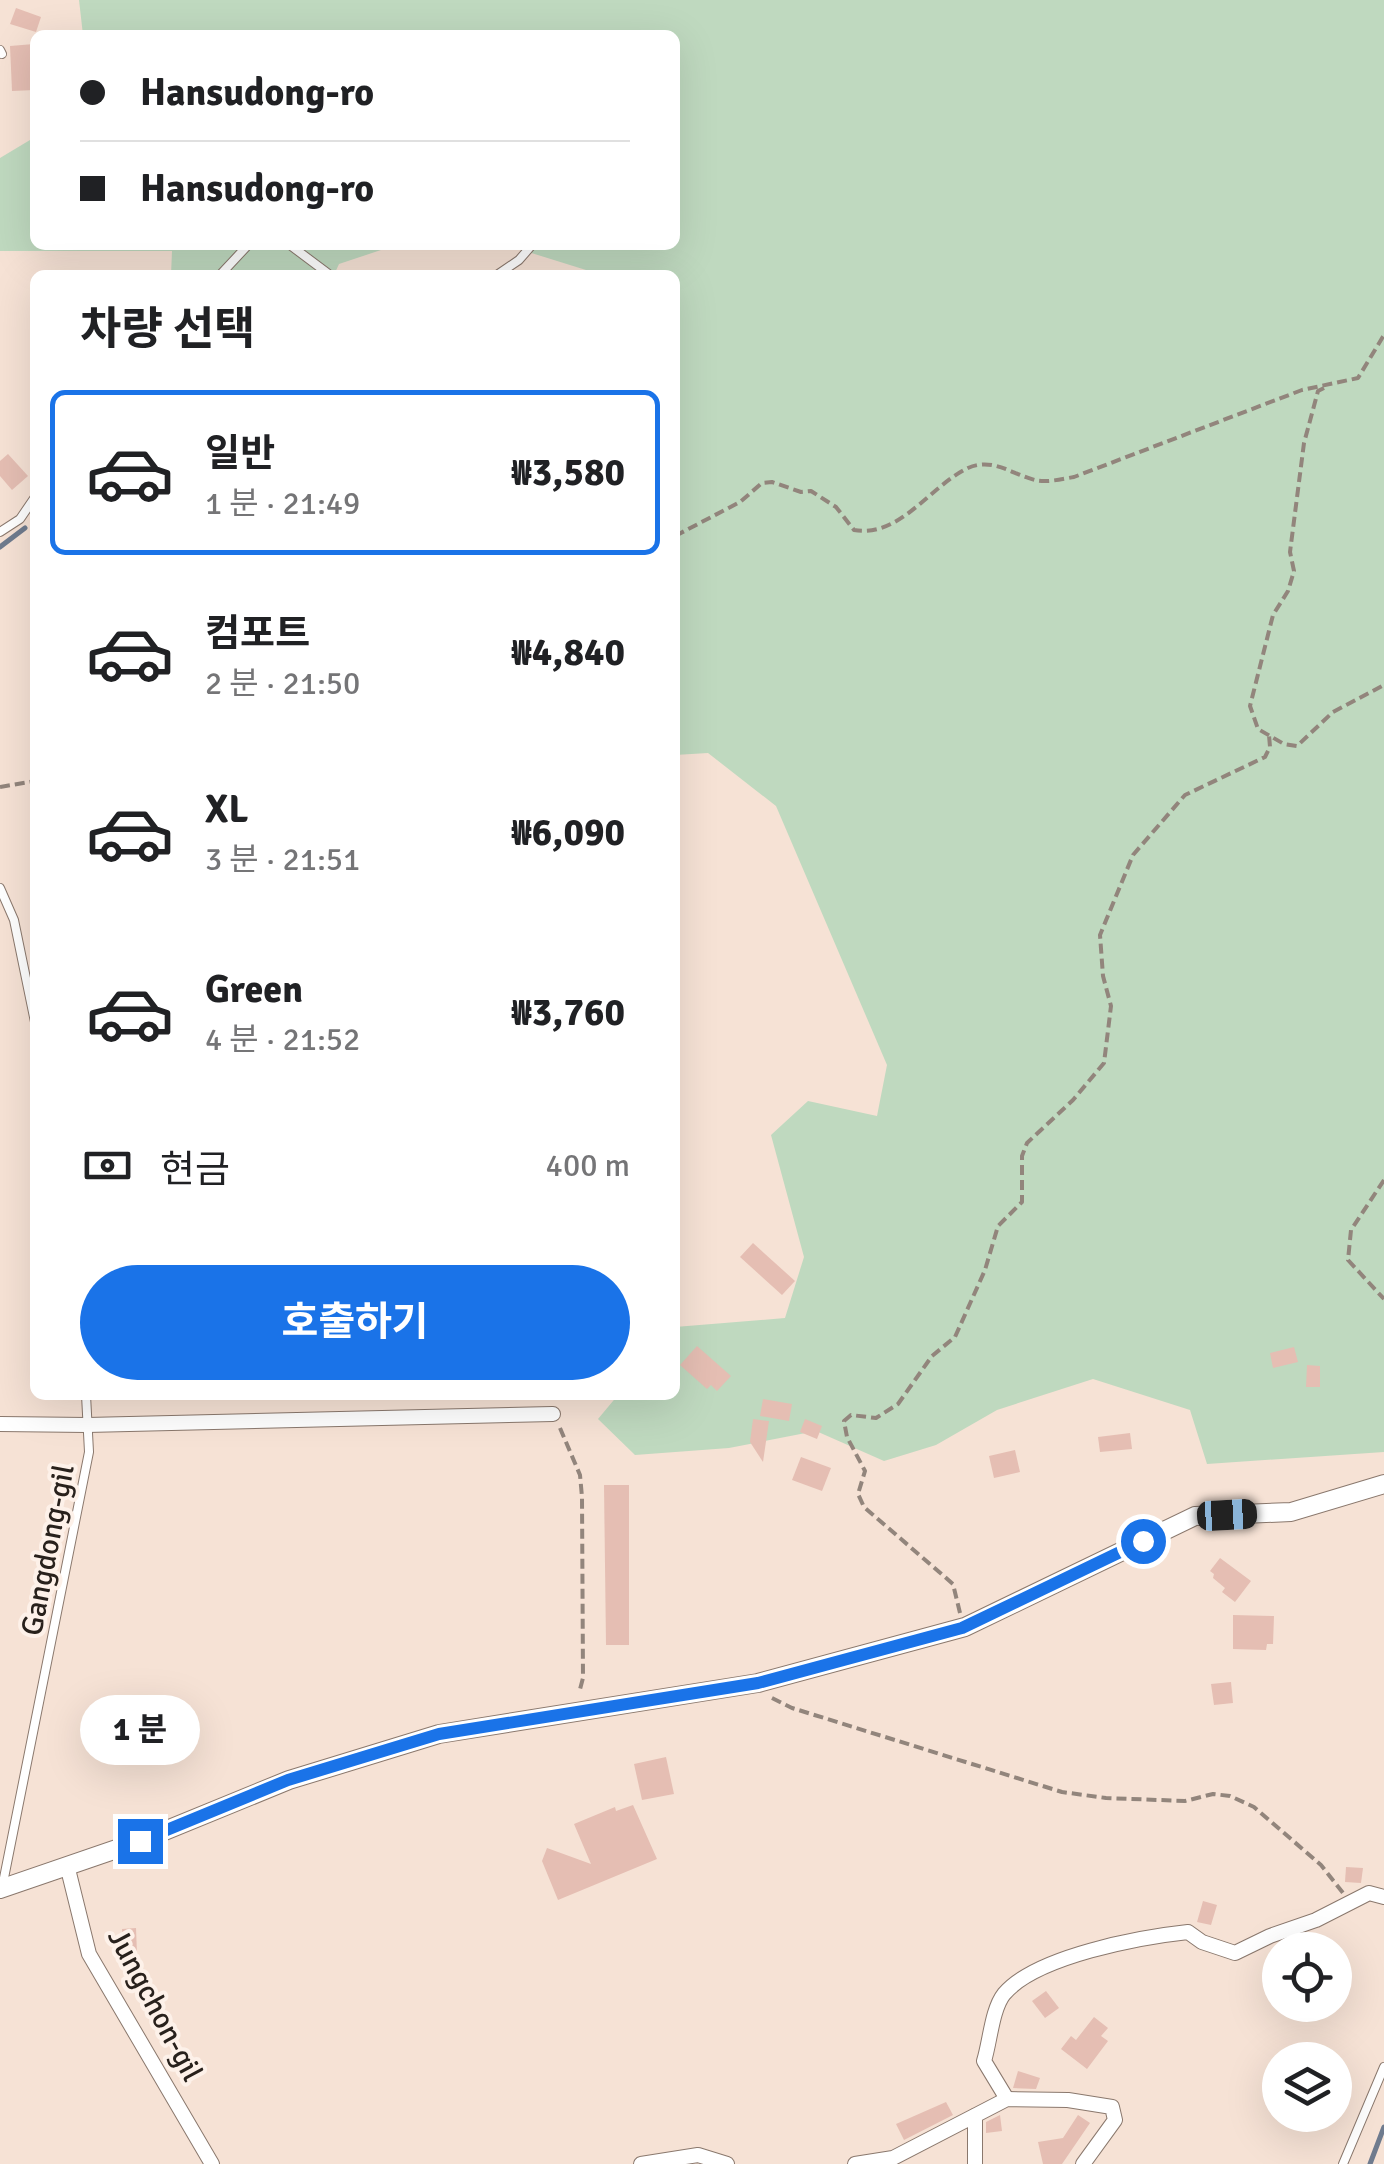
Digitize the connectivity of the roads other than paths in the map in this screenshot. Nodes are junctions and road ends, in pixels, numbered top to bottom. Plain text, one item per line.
1 (243, 250) edge
2 (297, 250) edge
3 (527, 250) edge
4 (225, 270) edge
5 (323, 270) edge
6 (504, 270) edge
7 (30, 504) edge
8 (0, 532) edge
9 (0, 888) edge
10 (30, 998) edge
11 (86, 1400) edge
12 (553, 1414) road end
13 (0, 1424) edge
14 (88, 1426) junction
15 (1384, 1484) edge
16 (67, 1865) junction
17 (1, 1888) edge
18 (1384, 1897) edge
19 (1384, 2066) edge
20 (1007, 2098) junction
21 (975, 2116) junction
22 (212, 2164) edge
23 (640, 2164) edge
24 (726, 2164) edge
25 (854, 2164) edge
26 (974, 2164) edge
27 (1083, 2164) edge
28 (1343, 2164) edge

1 - 4 lane
2 - 5 lane
3 - 6 lane
7 - 8 lane
9 - 10 lane
11 - 14 lane, Gangdong-gil
12 - 14 street
13 - 14 street
14 - 17 lane, Gangdong-gil
15 - 16 street
16 - 17 street
16 - 22 street, Jungchon-gil
18 - 20 street
19 - 28 lane
20 - 21 street
20 - 27 street
21 - 25 street
21 - 26 street
23 - 24 street

